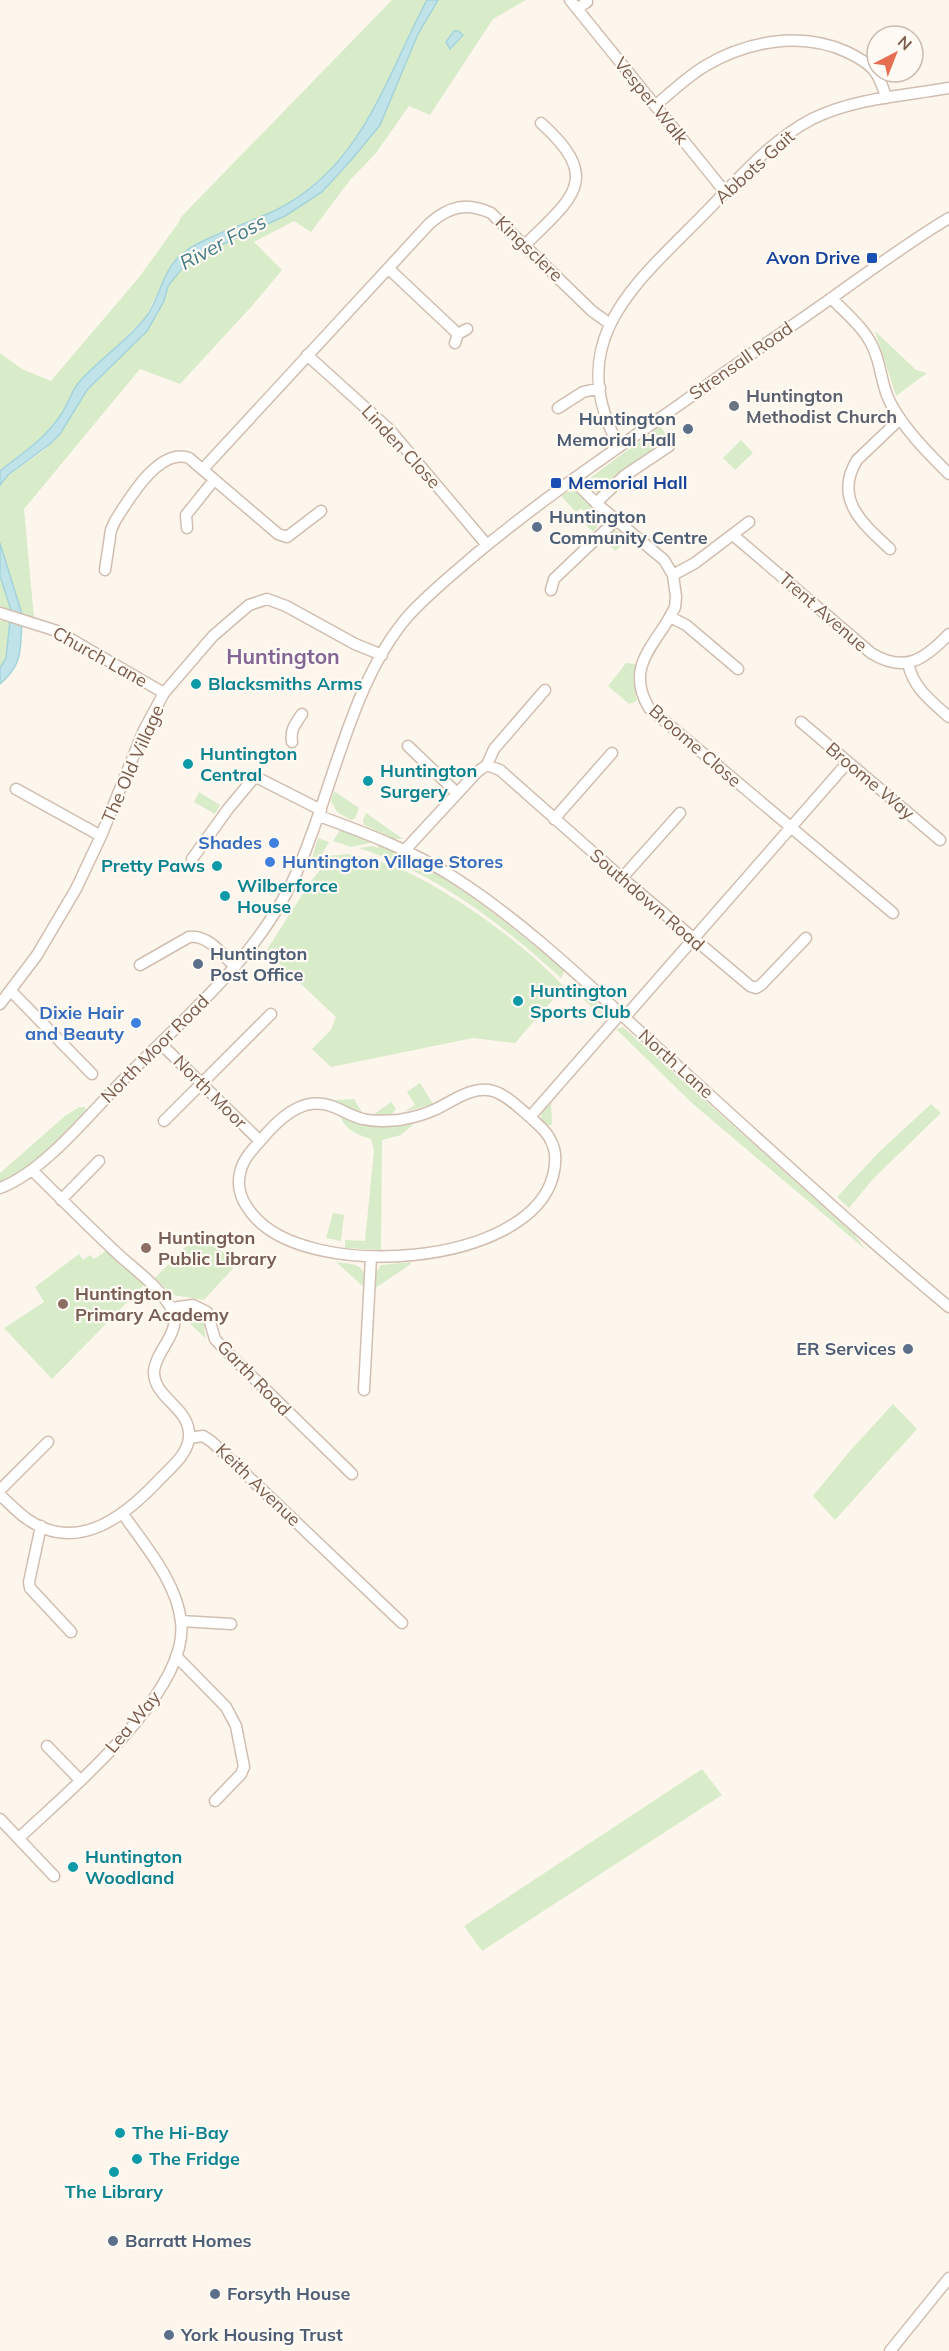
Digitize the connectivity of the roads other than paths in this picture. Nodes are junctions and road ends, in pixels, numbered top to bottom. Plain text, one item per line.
1 (570, 0) edge
2 (587, 2) dead end
3 (577, 9) junction
4 (949, 88) edge
5 (886, 98) junction
6 (655, 106) junction
7 (541, 122) dead end
8 (725, 192) junction
9 (949, 218) edge
10 (525, 245) junction
11 (389, 269) junction
12 (831, 298) junction
13 (610, 324) junction
14 (460, 335) dead end
15 (308, 355) junction
16 (600, 388) junction
17 (556, 410) dead end
18 (900, 419) junction
19 (619, 446) junction
20 (669, 446) dead end
21 (203, 469) junction
22 (949, 474) edge
23 (214, 480) junction
24 (573, 480) junction
25 (596, 503) junction
26 (321, 511) dead end
27 (616, 520) junction
28 (749, 522) dead end
29 (187, 528) dead end
30 (733, 535) junction
31 (886, 542) dead end
32 (487, 545) junction
33 (105, 570) dead end
34 (673, 575) junction
35 (551, 590) dead end
36 (3, 614) edge
37 (670, 617) junction
38 (949, 634) edge
39 (382, 656) junction
40 (908, 663) junction
41 (738, 669) dead end
42 (544, 690) dead end
43 (164, 693) junction
44 (302, 714) dead end
45 (949, 717) edge
46 (801, 721) dead end
47 (292, 742) dead end
48 (408, 746) dead end
49 (612, 753) dead end
50 (848, 762) junction
51 (487, 765) junction
52 (16, 789) dead end
53 (457, 793) junction
54 (320, 813) junction
55 (680, 813) dead end
56 (554, 819) junction
57 (789, 828) junction
58 (101, 836) junction
59 (940, 839) dead end
60 (405, 850) junction
61 (192, 859) dead end
62 (622, 879) junction
63 (893, 913) dead end
64 (806, 938) dead end
65 (693, 939) junction
66 (140, 965) dead end
67 (235, 967) junction
68 (11, 991) junction
69 (0, 1004) edge
70 (271, 1014) dead end
71 (623, 1015) junction
72 (160, 1043) junction
73 (92, 1074) dead end
74 (202, 1084) junction
75 (530, 1117) junction
76 (164, 1121) dead end
77 (260, 1141) junction
78 (99, 1161) dead end
79 (32, 1170) junction
80 (0, 1188) edge
81 (62, 1200) junction
82 (371, 1257) junction
83 (949, 1307) edge
84 (172, 1308) junction
85 (364, 1390) dead end
86 (189, 1438) junction
87 (48, 1442) dead end
88 (352, 1474) dead end
89 (0, 1490) edge
90 (0, 1495) edge
91 (123, 1514) junction
92 (41, 1526) junction
93 (182, 1621) junction
94 (231, 1623) dead end
95 (402, 1623) dead end
96 (71, 1632) dead end
97 (176, 1656) junction
98 (48, 1746) dead end
99 (80, 1780) junction
100 (215, 1801) dead end
101 (0, 1819) edge
102 (19, 1838) junction
103 (54, 1876) dead end
104 (949, 2278) edge
105 (890, 2351) edge

1 - 3 street, Vesper Walk
2 - 3 street
3 - 6 street, Vesper Walk
4 - 5 street, Abbots Gait
5 - 6 street
5 - 8 street, Abbots Gait
6 - 8 street, Vesper Walk
7 - 10 street
8 - 13 street, Abbots Gait
9 - 12 street, Strensall Road
10 - 11 street, Kingsclere
10 - 13 street, Kingsclere
11 - 14 street
11 - 15 street, Kingsclere
12 - 18 street
12 - 19 street, Strensall Road
13 - 16 street, Abbots Gait
15 - 21 street
15 - 32 street, Linden Close
16 - 17 street
16 - 19 street, Abbots Gait
18 - 22 street
18 - 31 street
19 - 24 street, Strensall Road
20 - 25 street
21 - 23 street
21 - 33 street
23 - 26 street
23 - 29 street
24 - 25 street
24 - 32 street, Strensall Road
25 - 27 street
27 - 34 street
27 - 35 street
28 - 30 street
30 - 34 street
30 - 40 street, Trent Avenue
32 - 39 street, Strensall Road
34 - 37 street, Broome Close
36 - 43 street, Church Lane
37 - 41 street
37 - 57 street, Broome Close
38 - 40 street
39 - 43 street, The Old Village
39 - 54 street, North Moor Road
40 - 45 street
42 - 51 street
43 - 58 street, The Old Village
44 - 47 street
46 - 50 street, Broome Way
48 - 53 street
49 - 56 street
50 - 57 street
50 - 59 street, Broome Way
51 - 53 street
51 - 56 street, Southdown Road
52 - 58 street
53 - 60 street
54 - 60 street, North Lane
54 - 61 street, North Lane
54 - 67 street, North Moor Road
55 - 62 street
56 - 62 street, Southdown Road
57 - 63 street, Broome Close
57 - 65 street
58 - 68 street, The Old Village
60 - 71 street, North Lane
62 - 65 street, Southdown Road
64 - 65 street, Southdown Road
65 - 71 street
66 - 67 street
67 - 72 street, North Moor Road
68 - 69 street, The Old Village
68 - 73 street
70 - 74 street
71 - 75 street
71 - 83 street, North Lane
72 - 74 street, North Moor
72 - 79 street, North Moor Road
74 - 76 street
74 - 77 street, North Moor
75 - 77 street, North Moor
75 - 82 street, North Moor
77 - 82 street, North Moor
78 - 81 street
79 - 80 street, North Moor Road
79 - 81 street
81 - 84 street
82 - 85 street
84 - 86 street
84 - 88 street, Garth Road
86 - 91 street
86 - 95 street, Keith Avenue
87 - 89 street
90 - 92 street
91 - 92 street
91 - 93 street, Lea Way
92 - 96 street
93 - 94 street
93 - 97 street, Lea Way
97 - 99 street, Lea Way
97 - 100 street
98 - 99 street
99 - 102 street, Lea Way
101 - 102 street
102 - 103 street
104 - 105 street

